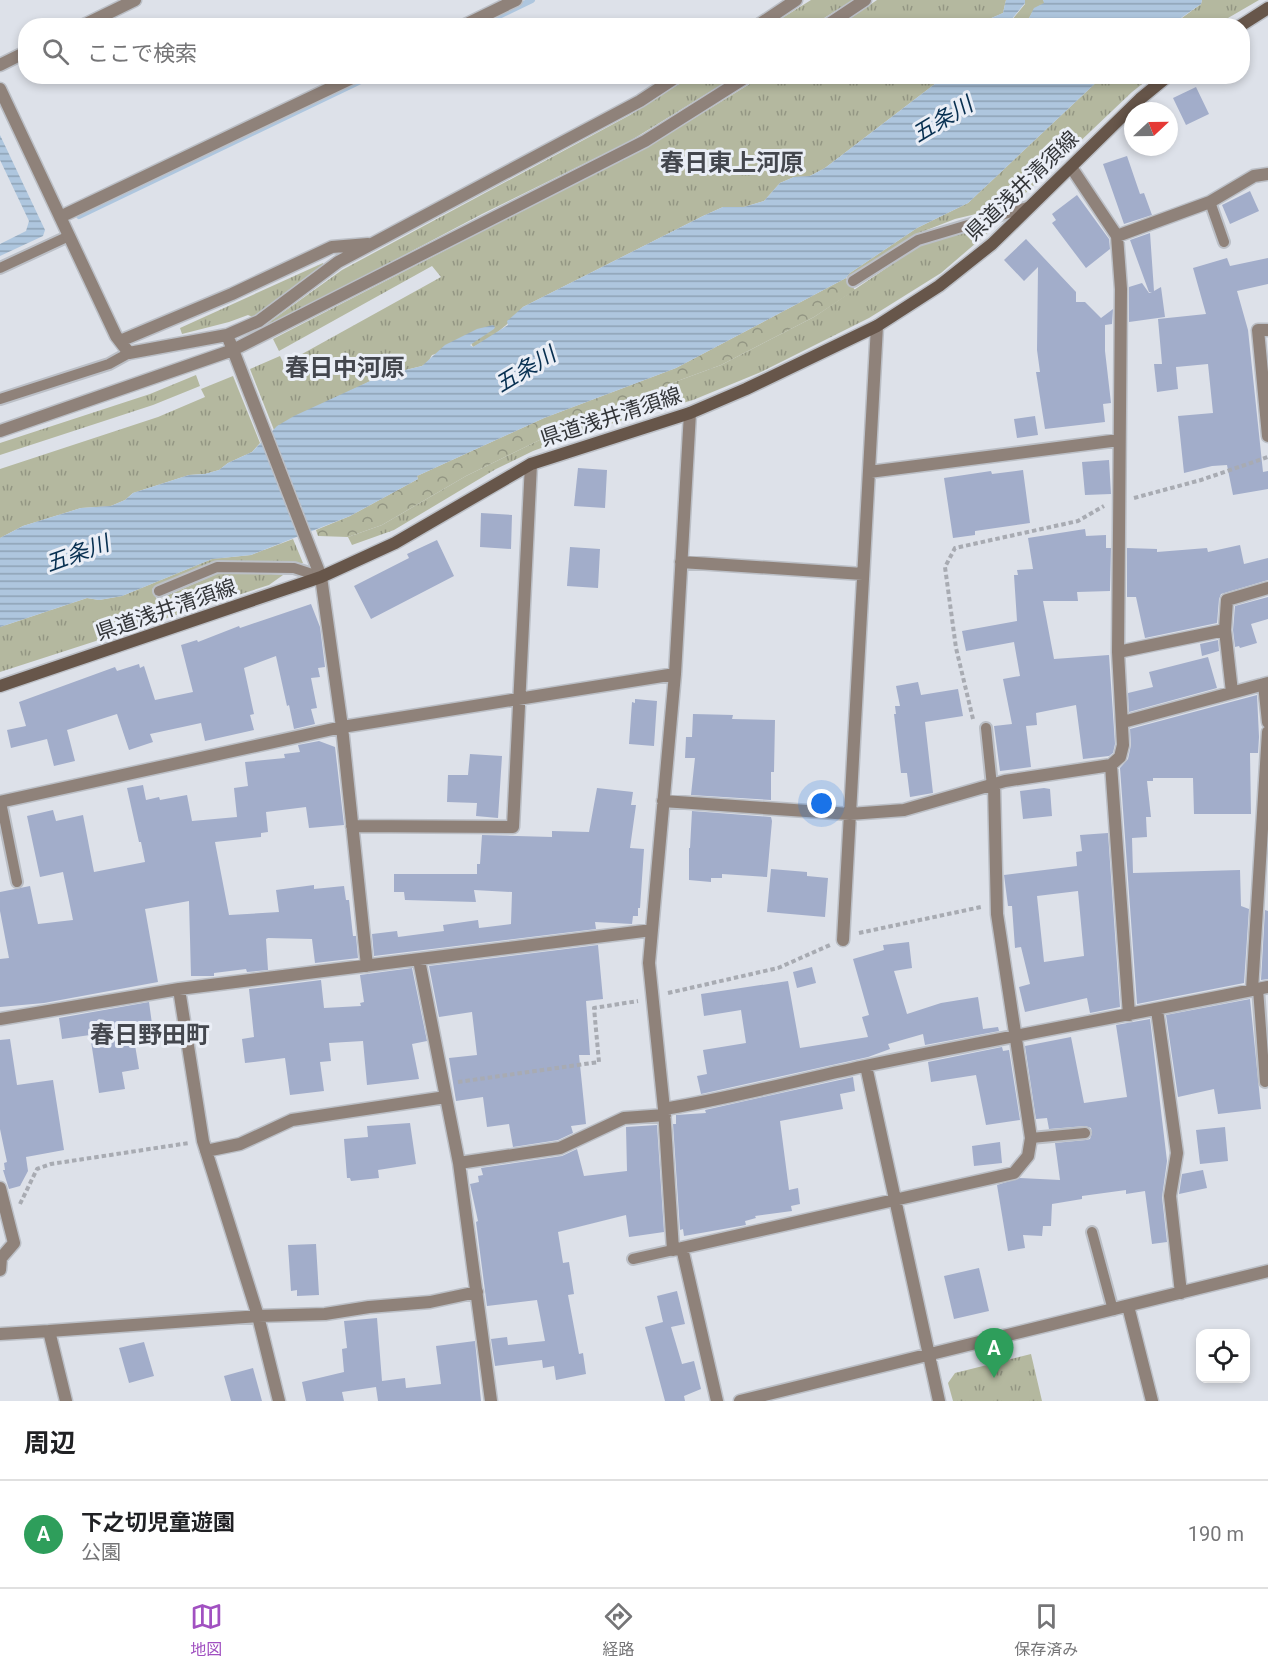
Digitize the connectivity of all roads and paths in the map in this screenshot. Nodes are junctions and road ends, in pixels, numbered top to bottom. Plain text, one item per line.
1 (135, 0) edge
2 (516, 0) edge
3 (796, 0) edge
4 (866, 0) edge
5 (1268, 8) edge
6 (98, 18) edge
7 (479, 18) edge
8 (769, 18) edge
9 (838, 18) edge
10 (1250, 20) edge
11 (18, 56) edge
12 (0, 64) edge
13 (339, 84) edge
14 (666, 84) edge
15 (735, 84) edge
16 (1158, 84) edge
17 (0, 89) edge
18 (1071, 167) junction
19 (1268, 174) edge
20 (1210, 202) junction
21 (1032, 206) junction
22 (60, 218) junction
23 (69, 236) junction
24 (1117, 236) junction
25 (1224, 242) dead end
26 (378, 243) junction
27 (0, 268) edge
28 (853, 281) dead end
29 (877, 326) junction
30 (1268, 330) edge
31 (227, 335) junction
32 (120, 341) junction
33 (129, 353) junction
34 (235, 354) junction
35 (0, 399) edge
36 (690, 413) junction
37 (0, 431) edge
38 (1268, 436) edge
39 (1119, 440) junction
40 (1268, 457) edge
41 (531, 464) junction
42 (869, 472) junction
43 (1119, 502) junction
44 (681, 562) junction
45 (863, 574) junction
46 (321, 577) junction
47 (1268, 588) edge
48 (159, 591) dead end
49 (1225, 630) junction
50 (1118, 652) junction
51 (675, 674) junction
52 (1266, 683) edge
53 (0, 686) edge
54 (1232, 692) junction
55 (519, 699) junction
56 (1123, 722) junction
57 (1268, 722) edge
58 (975, 725) dead end
59 (342, 727) junction
60 (986, 728) dead end
61 (1268, 732) edge
62 (1111, 765) junction
63 (993, 785) junction
64 (663, 801) junction
65 (0, 802) edge
66 (1266, 810) edge
67 (850, 814) junction
68 (352, 826) junction
69 (17, 882) dead end
70 (986, 906) dead end
71 (652, 930) junction
72 (843, 940) junction
73 (419, 960) junction
74 (367, 966) junction
75 (179, 989) junction
76 (1259, 989) edge
77 (652, 999) junction
78 (1157, 1010) junction
79 (1129, 1015) junction
80 (0, 1019) edge
81 (1015, 1037) junction
82 (866, 1066) junction
83 (1265, 1082) dead end
84 (446, 1097) junction
85 (665, 1112) junction
86 (1085, 1133) dead end
87 (1031, 1138) junction
88 (206, 1151) junction
89 (459, 1163) junction
90 (0, 1188) edge
91 (894, 1200) junction
92 (1092, 1232) dead end
93 (677, 1249) junction
94 (633, 1259) dead end
95 (0, 1270) edge
96 (1268, 1271) edge
97 (477, 1292) junction
98 (1181, 1293) junction
99 (1128, 1306) junction
100 (1113, 1310) junction
101 (258, 1316) junction
102 (49, 1331) junction
103 (0, 1334) edge
104 (927, 1355) junction
105 (66, 1401) edge
106 (279, 1401) edge
107 (491, 1401) edge
108 (717, 1401) edge
109 (740, 1401) edge
110 (939, 1401) edge
111 (1152, 1401) edge

1 - 6 street
2 - 7 street
3 - 8 street
4 - 9 street
5 - 10 main road
11 - 12 street
13 - 22 street
14 - 26 street
15 - 34 street
16 - 18 main road, 県道浅井清須線
17 - 22 street
18 - 21 main road, 県道浅井清須線
18 - 24 street
19 - 20 street
20 - 24 street
20 - 25 lane
21 - 28 lane
21 - 29 main road, 県道浅井清須線
22 - 23 street
23 - 27 lane
23 - 32 street
24 - 39 street
26 - 31 street
26 - 32 street
29 - 36 main road, 県道浅井清須線
29 - 42 street
30 - 38 street
31 - 33 street
31 - 34 street
32 - 33 street
33 - 35 lane
34 - 37 street
34 - 46 street
36 - 41 main road, 県道浅井清須線
36 - 44 street
39 - 42 street
39 - 43 street
40 - 43 path
41 - 46 main road, 県道浅井清須線
41 - 55 street
42 - 45 street
43 - 50 street
43 - 58 path
44 - 45 street
44 - 51 street
45 - 67 street
46 - 48 lane
46 - 53 main road, 県道浅井清須線
46 - 59 street
47 - 49 street
49 - 50 street
49 - 54 street
50 - 56 street
51 - 55 street
51 - 64 street
52 - 54 street
52 - 57 street
54 - 56 street
55 - 59 street
55 - 68 street
56 - 62 street
59 - 65 street
59 - 68 street
60 - 63 lane
61 - 66 street
62 - 63 street
62 - 79 street
63 - 67 street
63 - 81 street
64 - 67 street
64 - 71 street
65 - 69 lane
66 - 76 street
67 - 72 street
68 - 74 street
70 - 72 path
71 - 73 street
71 - 77 street
72 - 77 path
73 - 74 street
73 - 84 street
74 - 75 street
75 - 80 street
75 - 88 street
76 - 78 street
76 - 83 lane
77 - 85 street
78 - 79 street
78 - 98 street
79 - 81 street
81 - 82 street
81 - 87 street
82 - 85 street
82 - 91 street
84 - 88 street
84 - 89 street
85 - 89 street
85 - 93 street
86 - 87 lane
87 - 91 street
88 - 101 street
89 - 97 street
90 - 95 street
91 - 93 street
91 - 104 street
92 - 100 lane
93 - 94 lane
93 - 108 street
96 - 98 street
97 - 101 street
97 - 107 street
98 - 99 street
99 - 100 street
99 - 111 street
100 - 104 street
101 - 102 street
101 - 106 street
102 - 103 street
102 - 105 street
104 - 109 street
104 - 110 street

